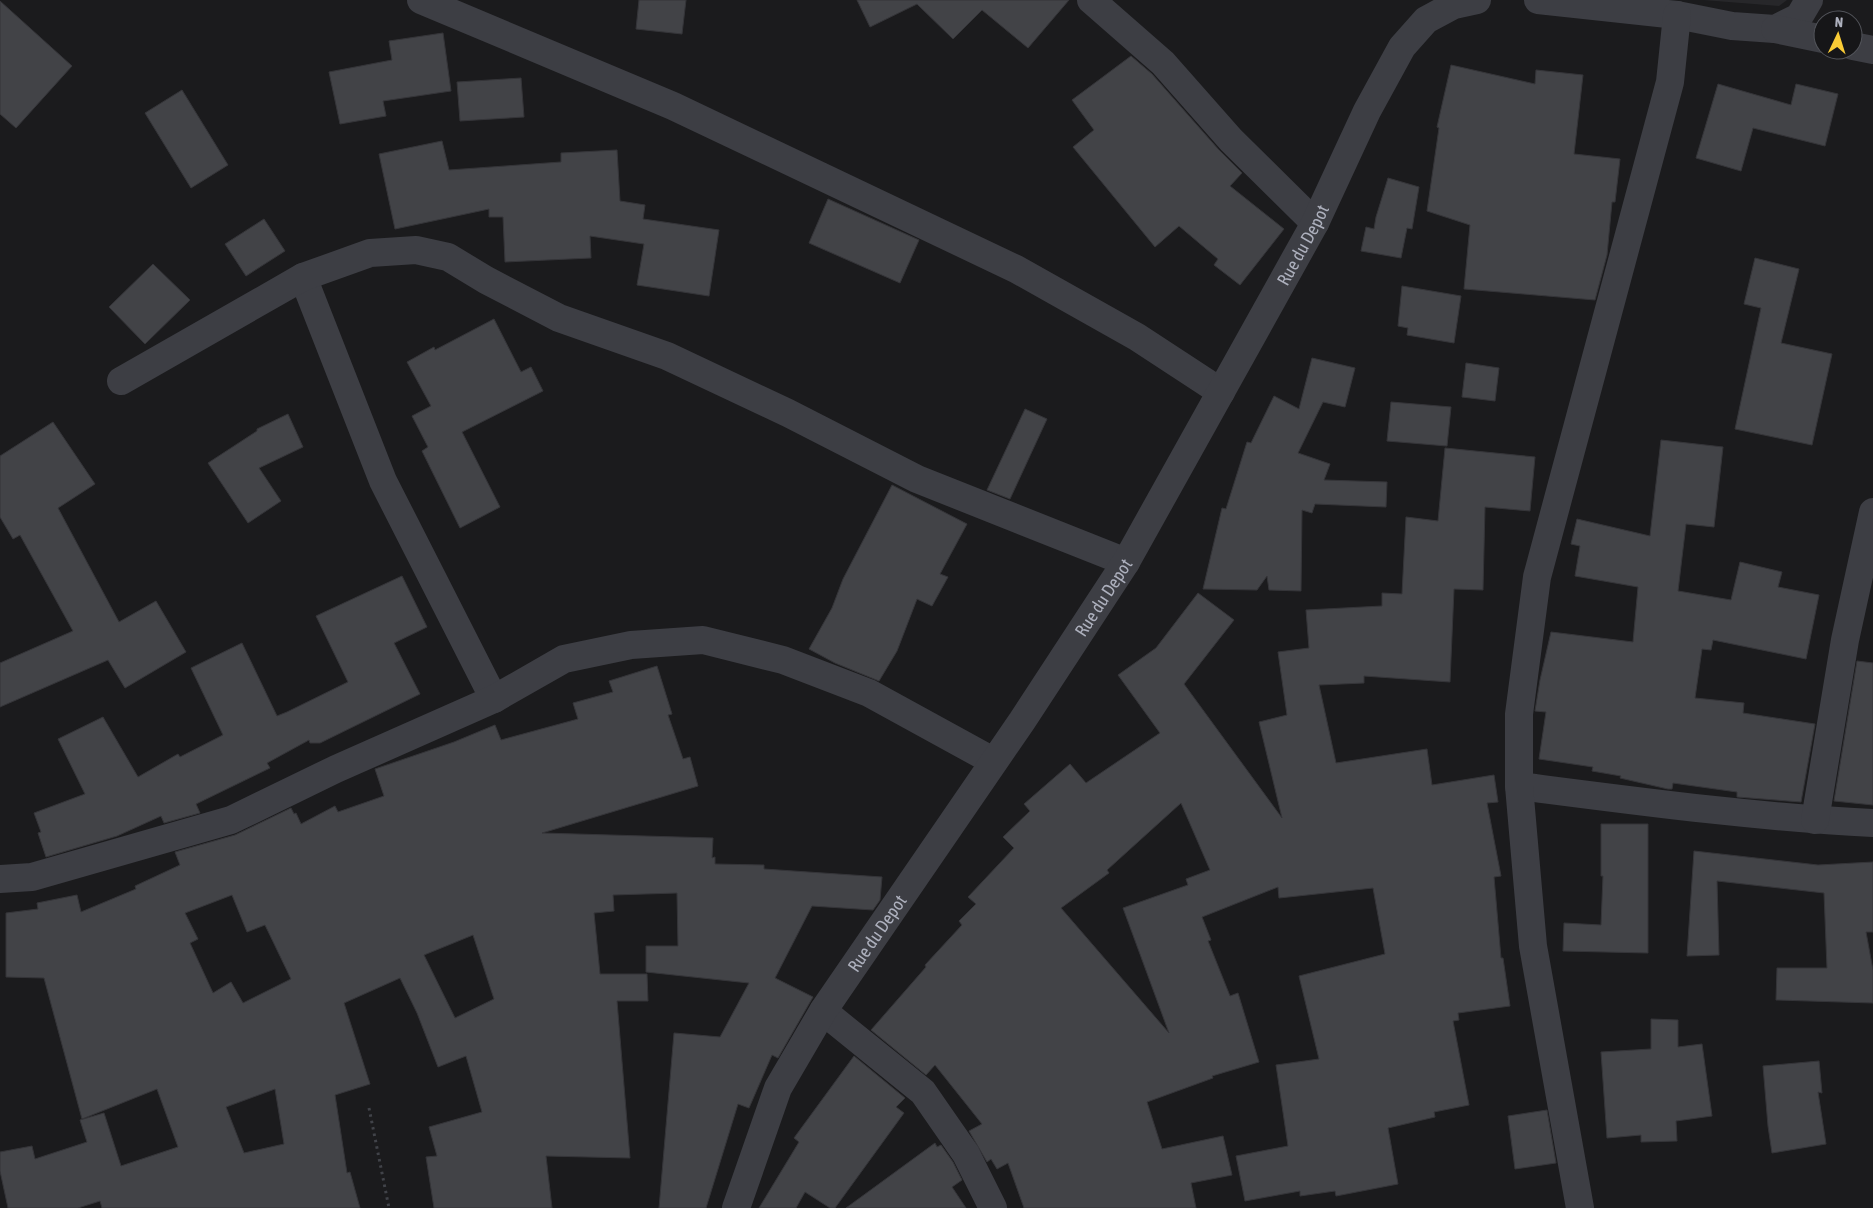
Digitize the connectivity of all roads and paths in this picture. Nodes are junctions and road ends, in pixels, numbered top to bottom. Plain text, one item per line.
1 (421, 0) edge
2 (1091, 0) edge
3 (1538, 0) edge
4 (1809, 0) edge
5 (1461, 2) edge
6 (1676, 15) junction
7 (1775, 29) junction
8 (1813, 37) edge
9 (1315, 223) junction
10 (303, 277) junction
11 (122, 381) dead end
12 (1221, 392) junction
13 (1873, 512) edge
14 (1126, 562) junction
15 (494, 699) junction
16 (993, 761) junction
17 (1518, 786) junction
18 (1815, 820) junction
19 (1873, 823) edge
20 (0, 879) edge
21 (823, 1011) junction
22 (369, 1108) dead end
23 (389, 1208) edge
24 (736, 1208) edge
25 (993, 1208) edge
26 (1580, 1208) edge

1 - 12 street
2 - 9 street
3 - 6 street
4 - 7 street
5 - 9 street, Rue du Depot
6 - 7 street
6 - 17 street
7 - 8 street
9 - 12 street, Rue du Depot
10 - 11 street
10 - 14 street
10 - 15 street
12 - 14 street, Rue du Depot
13 - 18 street
14 - 16 street, Rue du Depot
15 - 16 street
15 - 20 street
16 - 21 street, Rue du Depot
17 - 18 street
17 - 26 street
18 - 19 street
21 - 24 street, Rue du Depot
21 - 25 street
22 - 23 path

